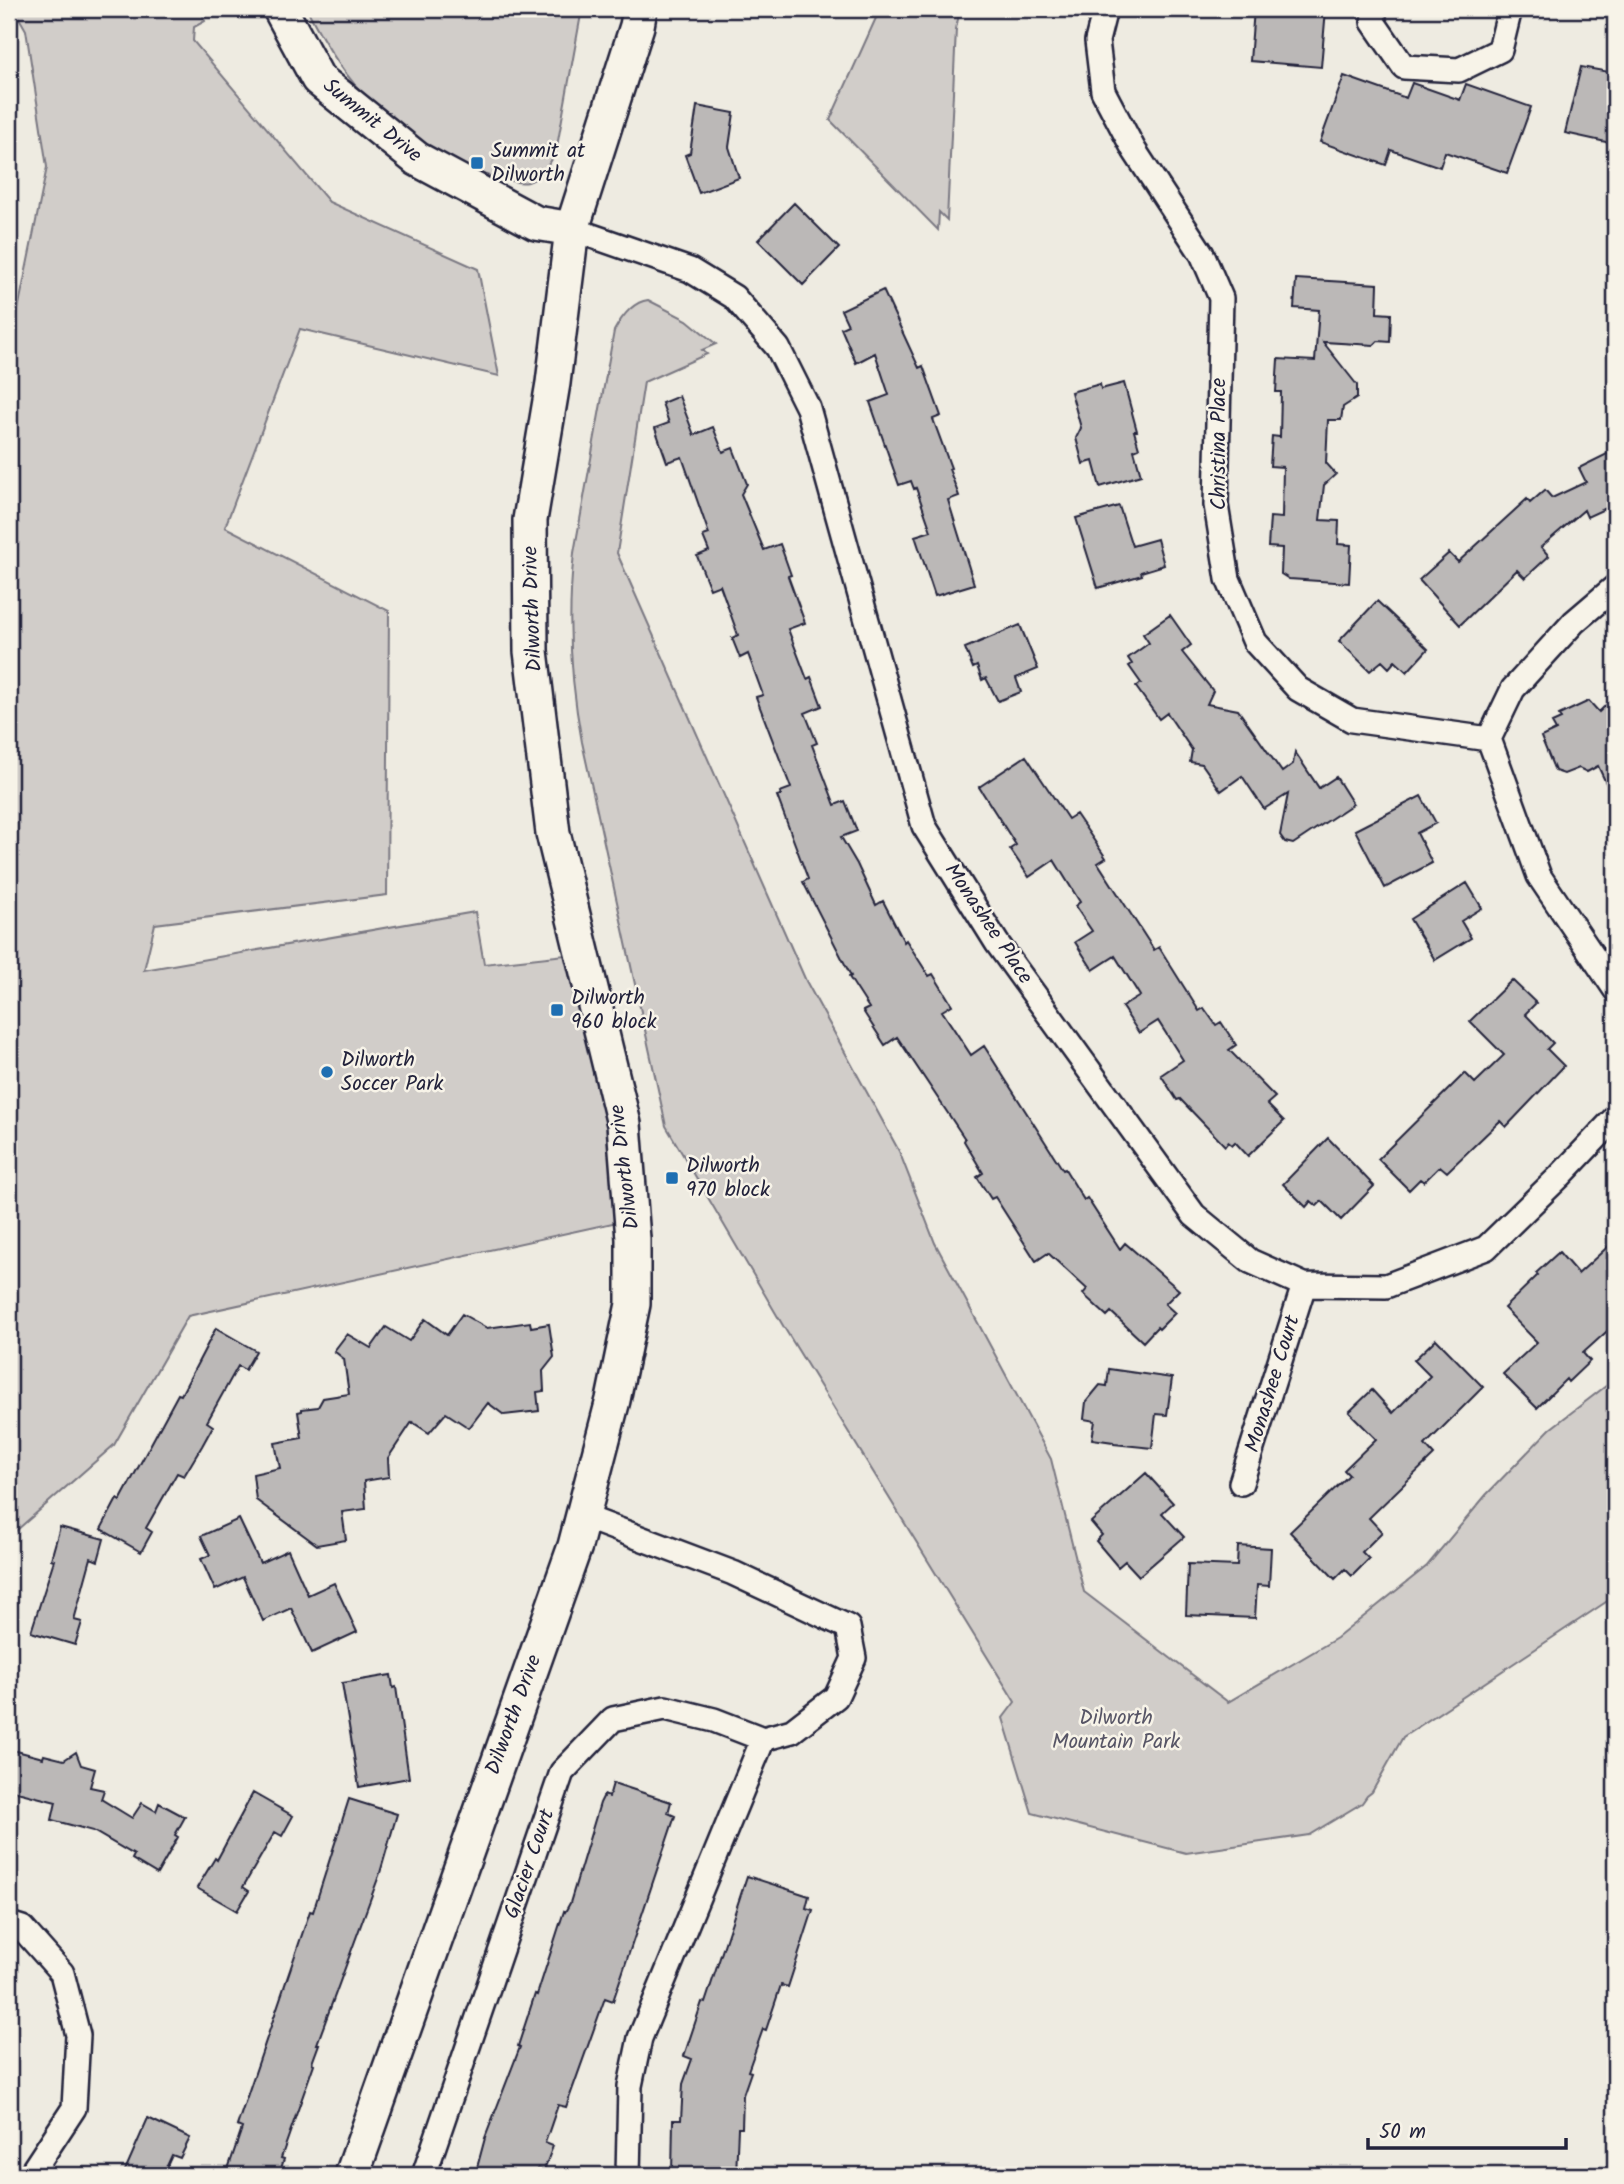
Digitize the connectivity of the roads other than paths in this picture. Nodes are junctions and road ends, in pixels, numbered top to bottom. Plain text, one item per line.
1 (280, 9) edge
2 (640, 9) edge
3 (1105, 9) edge
4 (1375, 9) edge
5 (1510, 9) edge
6 (572, 229) junction
7 (1615, 587) edge
8 (1489, 739) junction
9 (1615, 989) edge
10 (1615, 1118) edge
11 (1304, 1285) junction
12 (1241, 1483) dead end
13 (582, 1516) junction
14 (763, 1739) junction
15 (9, 1924) edge
16 (30, 2175) edge
17 (352, 2175) edge
18 (424, 2175) edge
19 (628, 2175) edge

1 - 6 street, Summit Drive
2 - 6 street, Dilworth Drive
3 - 8 street, Christina Place
4 - 5 street
6 - 11 street, Monashee Place
6 - 13 street, Dilworth Drive
7 - 8 street
8 - 9 street
10 - 11 street, Monashee Place
11 - 12 street, Monashee Court
13 - 14 street
13 - 17 street, Dilworth Drive
14 - 18 street, Glacier Court
14 - 19 street
15 - 16 street

